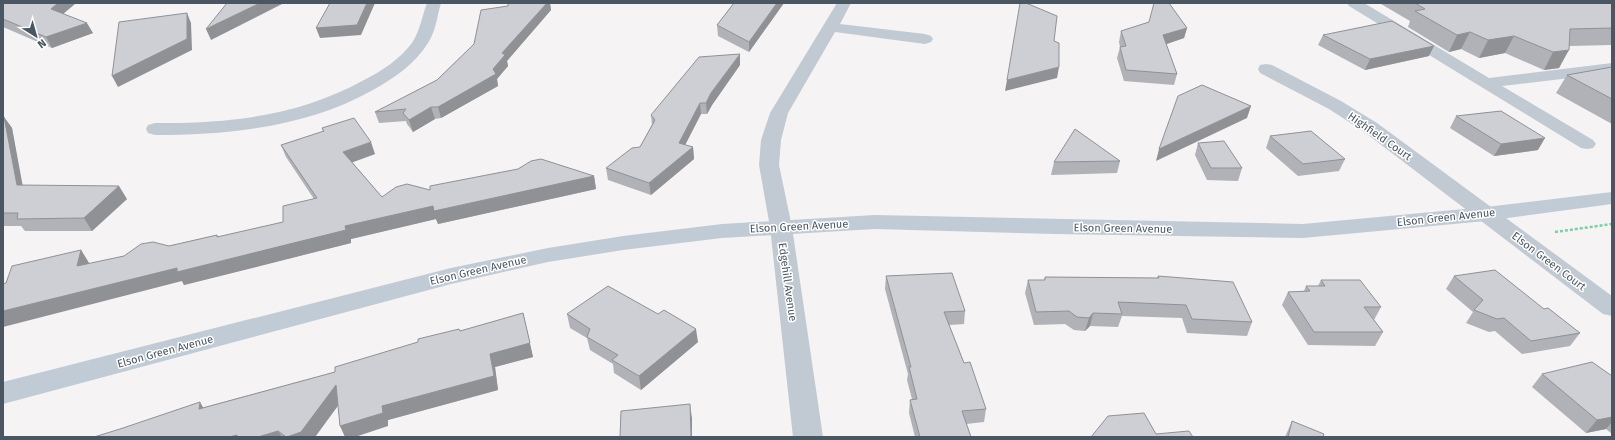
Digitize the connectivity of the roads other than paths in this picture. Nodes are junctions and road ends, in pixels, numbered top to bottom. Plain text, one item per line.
1 (434, 3) edge
2 (844, 3) edge
3 (1354, 3) edge
4 (829, 27) junction
5 (925, 39) dead end
6 (1612, 68) edge
7 (1266, 69) dead end
8 (1487, 83) junction
9 (155, 129) dead end
10 (1587, 144) dead end
11 (1612, 198) edge
12 (1486, 214) junction
13 (781, 226) junction
14 (1612, 308) edge
15 (3, 393) edge
16 (808, 437) edge

1 - 9 street
2 - 4 street, Edgehill Avenue
3 - 8 lane
4 - 5 street
4 - 13 street, Edgehill Avenue
6 - 8 lane
7 - 12 street, Highfield Court
8 - 10 lane
11 - 12 street, Elson Green Avenue
12 - 13 street, Elson Green Avenue
12 - 14 street, Elson Green Court
13 - 15 street, Elson Green Avenue
13 - 16 street, Edgehill Avenue

